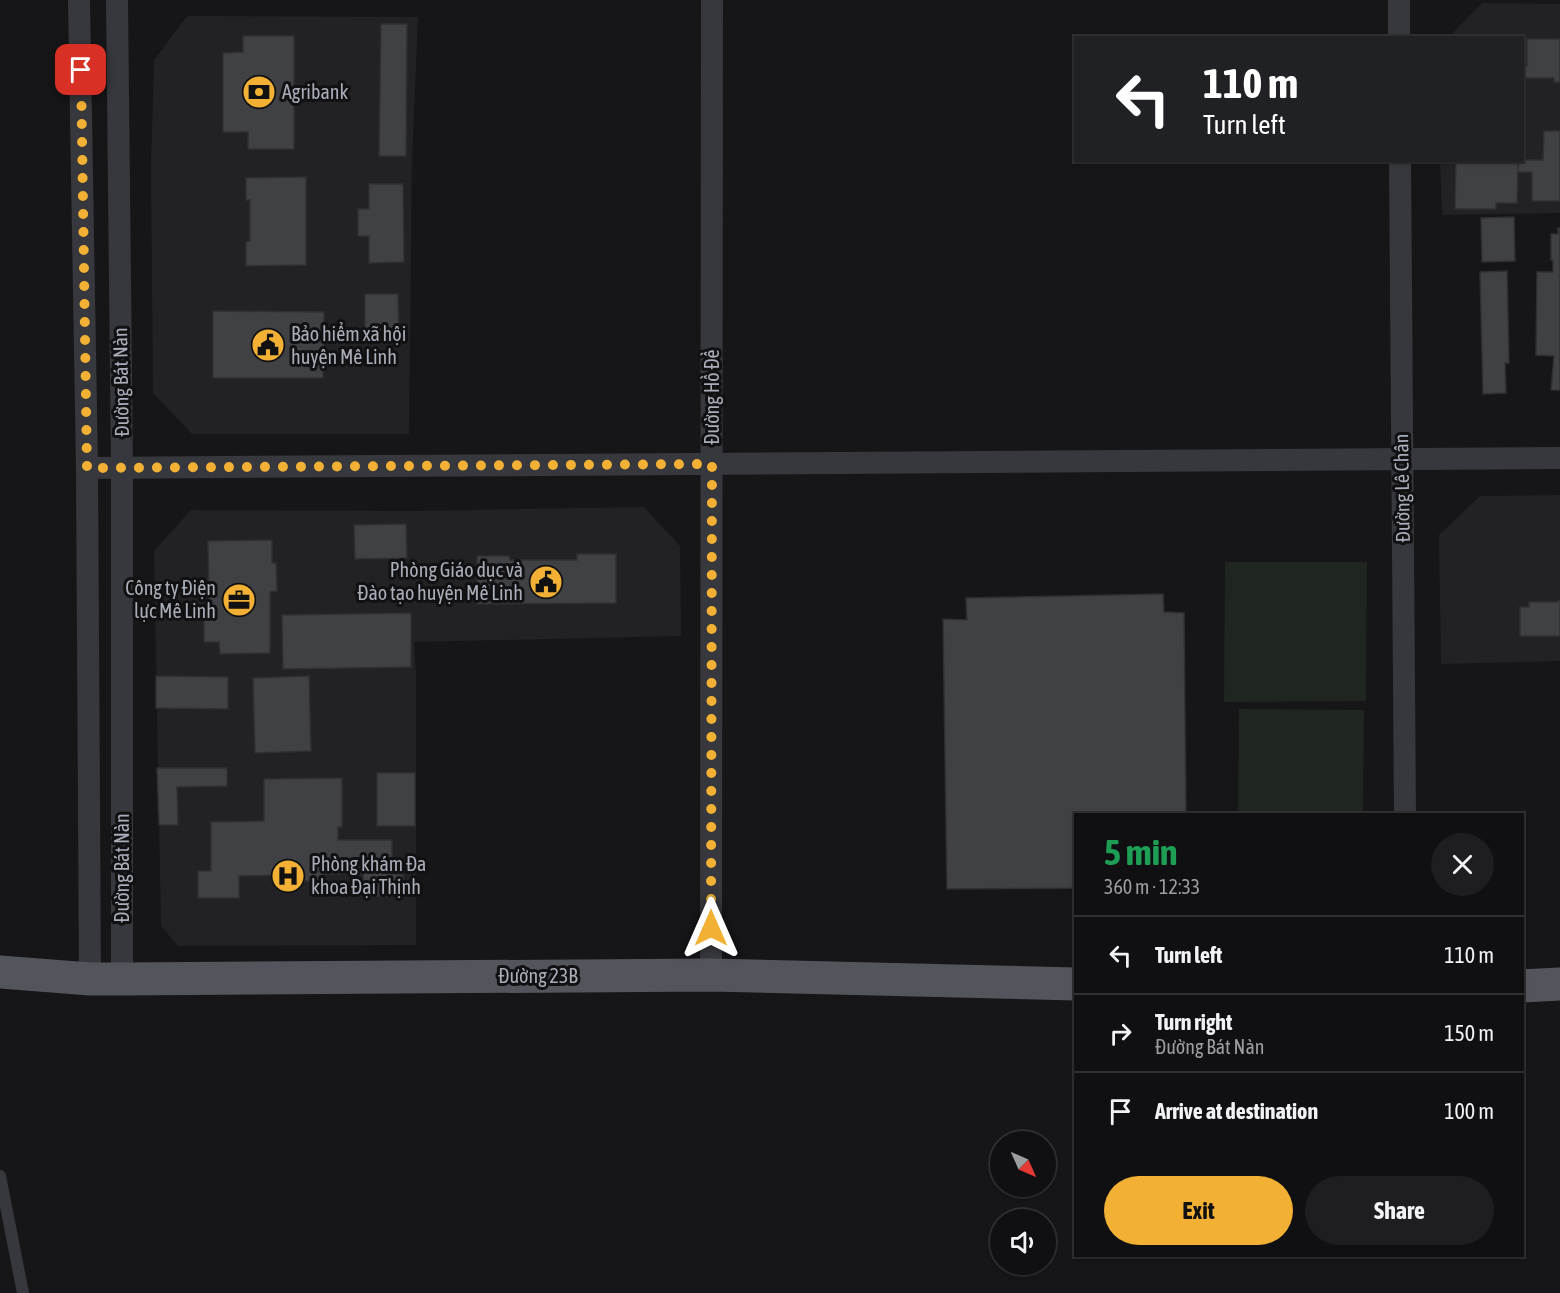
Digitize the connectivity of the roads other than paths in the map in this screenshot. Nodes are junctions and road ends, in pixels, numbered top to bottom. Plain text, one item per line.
1 (80, 0) edge
2 (117, 0) edge
3 (711, 0) edge
4 (1399, 0) edge
5 (1399, 36) edge
6 (1400, 162) edge
7 (1560, 458) edge
8 (1402, 460) junction
9 (712, 464) junction
10 (87, 468) junction
11 (122, 468) junction
12 (1405, 813) edge
13 (0, 972) edge
14 (711, 975) junction
15 (90, 979) junction
16 (122, 980) junction
17 (1074, 984) edge
18 (1560, 984) edge
19 (1524, 986) edge
20 (0, 1176) edge
21 (23, 1293) edge

1 - 10 street, Đường Bát Nàn
2 - 11 street, Đường Bát Nàn
3 - 9 street, Đường Hồ Đề
4 - 5 street
6 - 8 street, Đường Lê Chân
7 - 8 street
8 - 9 street
8 - 12 street, Đường Lê Chân
9 - 11 street
9 - 14 street, Đường Hồ Đề
10 - 11 street
10 - 15 street, Đường Bát Nàn
11 - 16 street, Đường Bát Nàn
13 - 15 main road, Đường 23B
14 - 16 main road, Đường 23B
14 - 17 main road, Đường 23B
15 - 16 main road, Đường 23B
18 - 19 main road
20 - 21 lane

